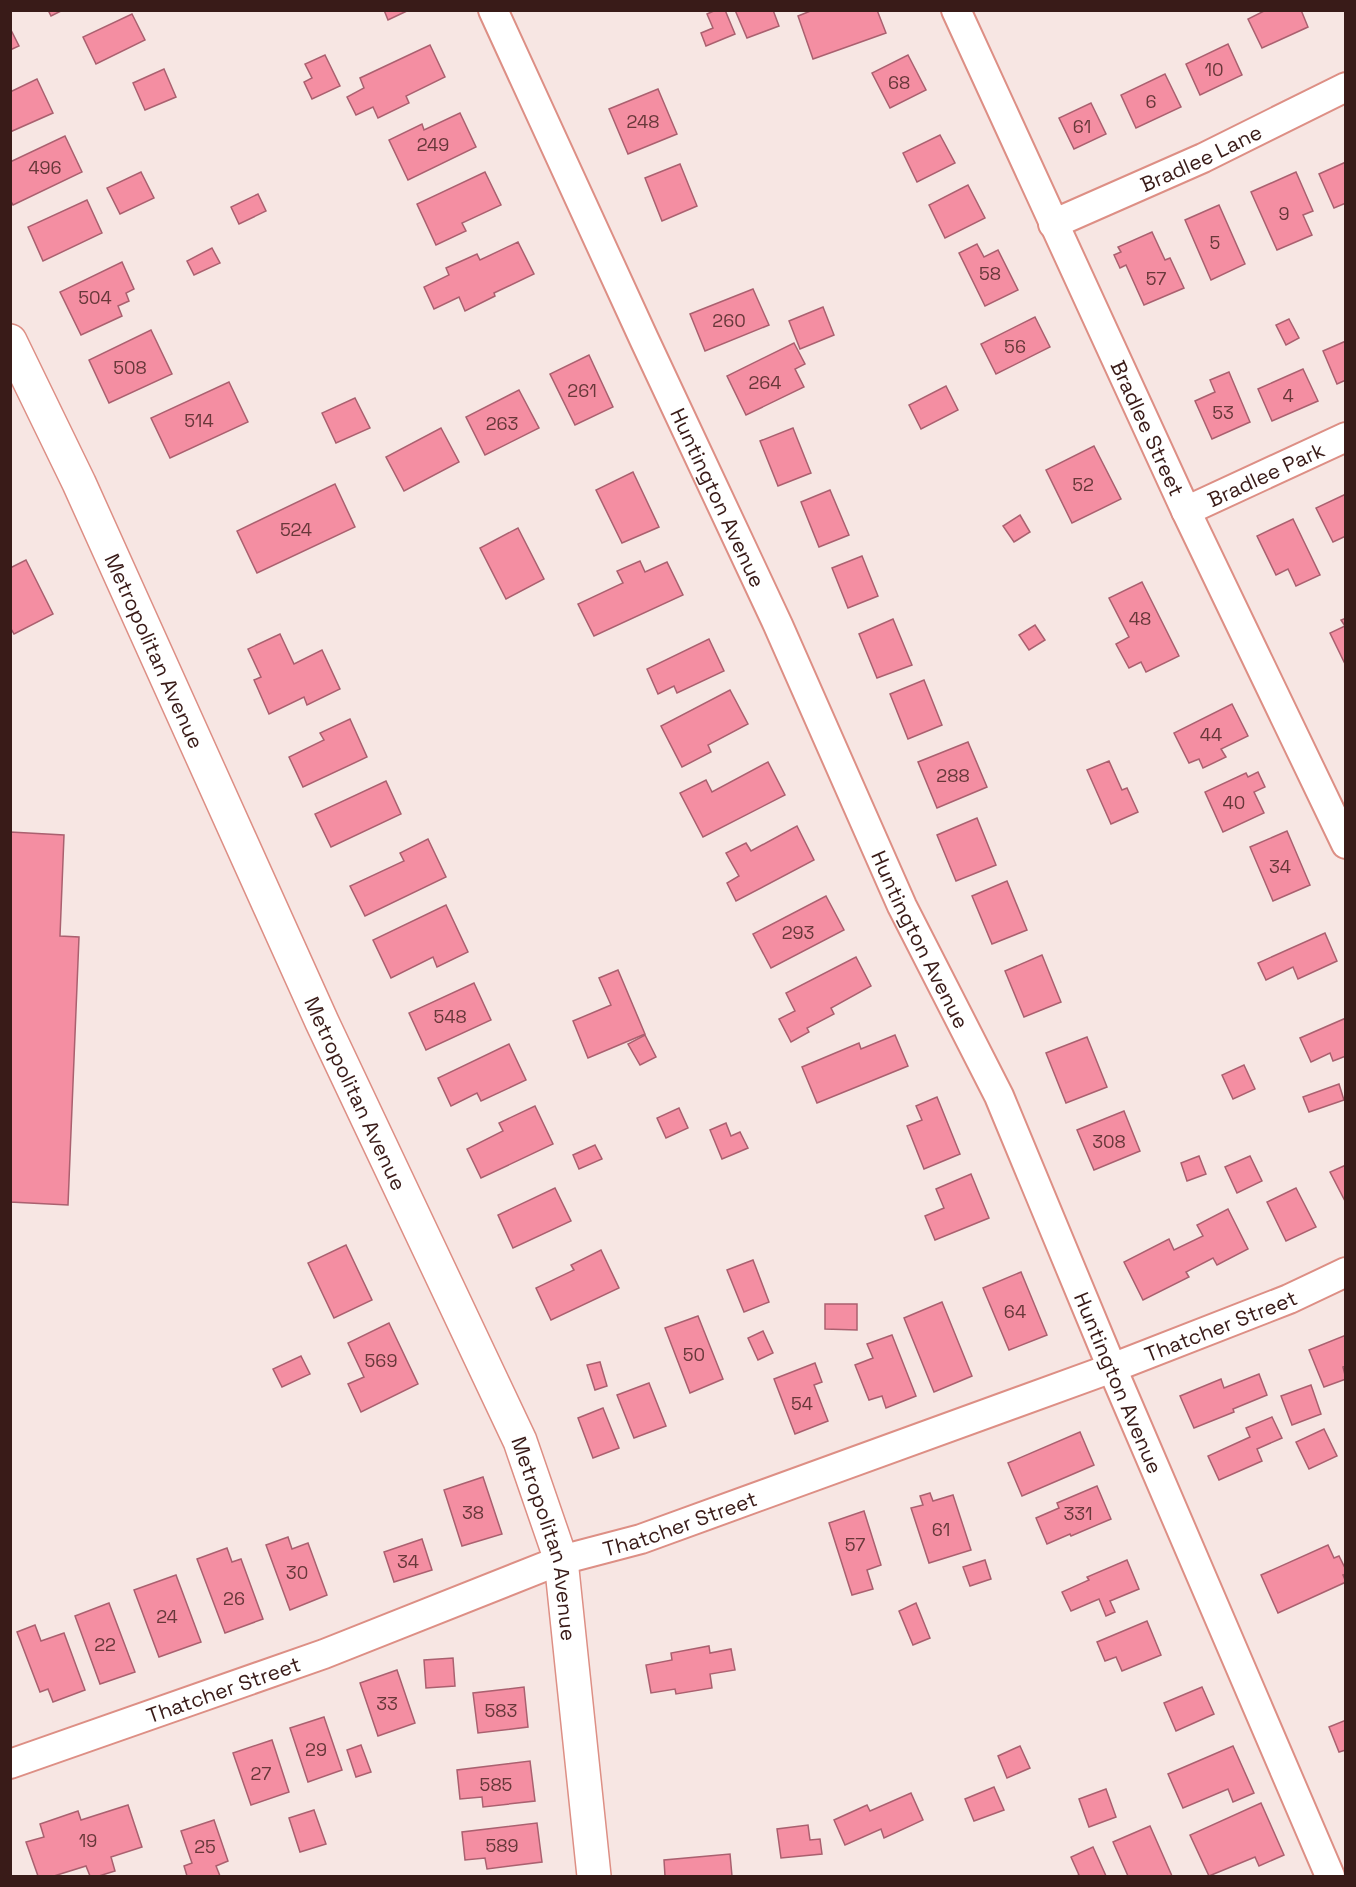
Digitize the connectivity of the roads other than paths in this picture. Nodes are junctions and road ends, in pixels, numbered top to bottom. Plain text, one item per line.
1 (493, 10) edge
2 (956, 10) edge
3 (1346, 87) edge
4 (1053, 224) junction
5 (10, 340) edge
6 (1346, 437) edge
7 (1186, 511) junction
8 (1346, 844) edge
9 (1346, 1272) edge
10 (1112, 1368) junction
11 (561, 1560) junction
12 (10, 1764) edge
13 (594, 1876) edge
14 (1330, 1876) edge

1 - 10 street, Huntington Avenue
2 - 4 street, Bradlee Street
3 - 4 street, Bradlee Lane
4 - 7 street, Bradlee Street
5 - 11 street, Metropolitan Avenue
6 - 7 street, Bradlee Park
7 - 8 street, Bradlee Street
9 - 10 street, Thatcher Street
10 - 11 street, Thatcher Street
10 - 14 street, Huntington Avenue
11 - 12 street, Thatcher Street
11 - 13 street, Metropolitan Avenue

